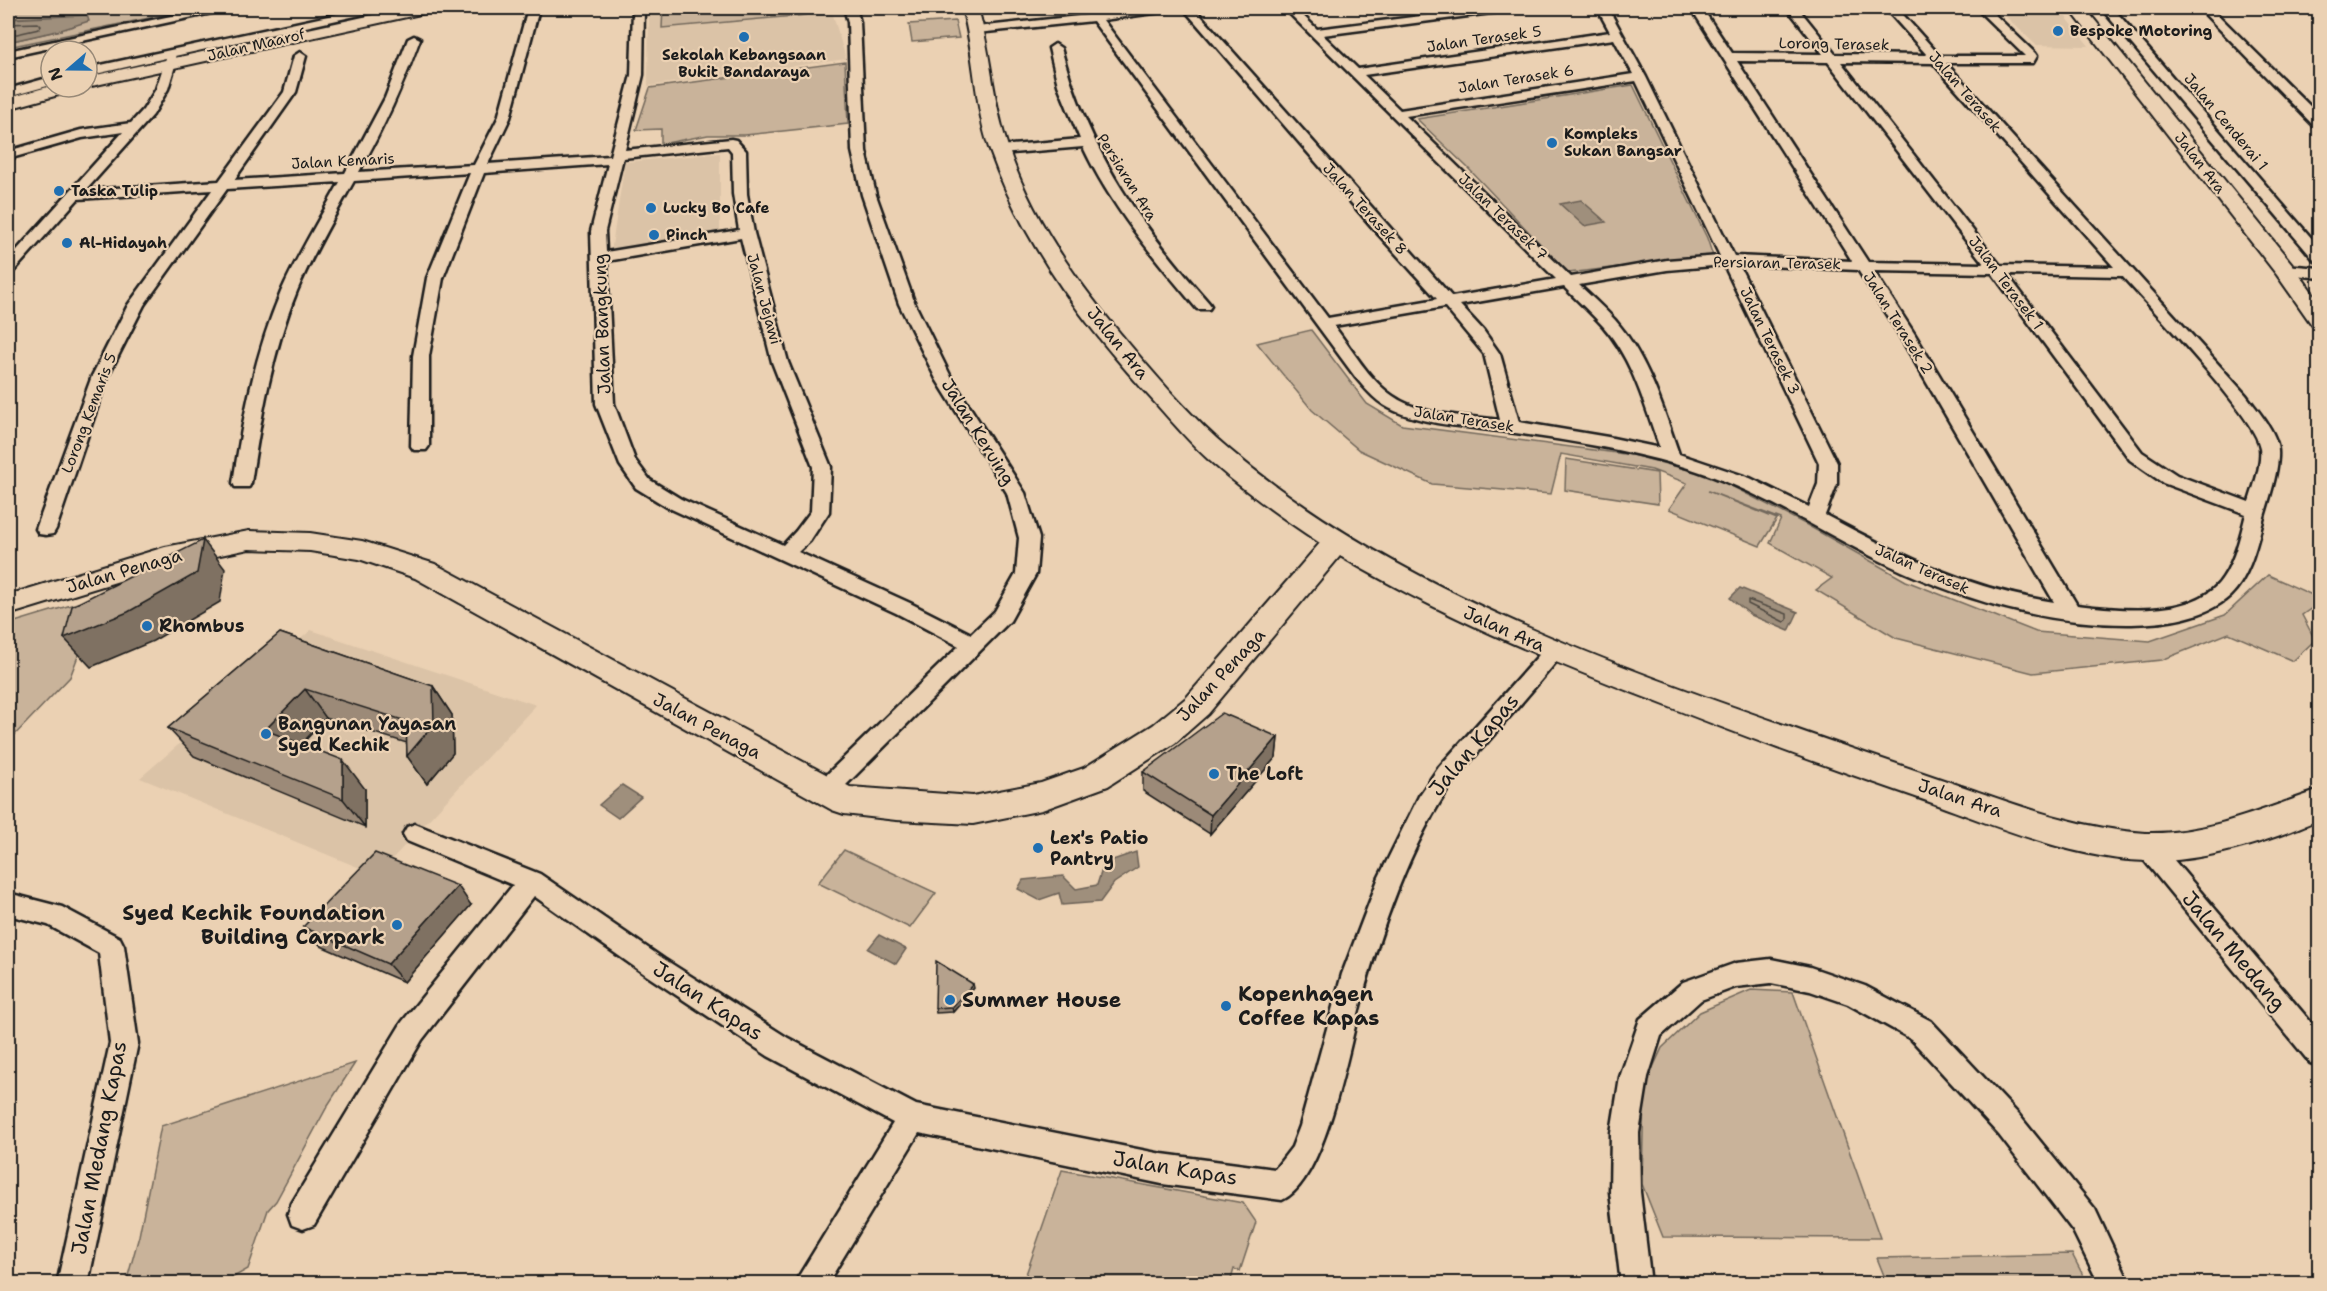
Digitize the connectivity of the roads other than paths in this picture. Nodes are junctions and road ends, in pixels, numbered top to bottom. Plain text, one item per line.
1 (220, 8) edge
2 (378, 8) edge
3 (402, 8) edge
4 (424, 8) edge
5 (639, 8) edge
6 (850, 8) edge
7 (970, 8) edge
8 (1169, 8) edge
9 (1188, 8) edge
10 (1289, 8) edge
11 (1507, 8) edge
12 (1603, 8) edge
13 (1697, 8) edge
14 (1793, 8) edge
15 (1891, 8) edge
16 (1982, 8) edge
17 (2077, 8) edge
18 (2107, 8) edge
19 (2205, 8) edge
20 (2313, 8) edge
21 (533, 9) dead end
22 (1093, 12) edge
23 (2319, 13) edge
24 (978, 33) junction
25 (1315, 33) junction
26 (1617, 35) junction
27 (414, 39) dead end
28 (1055, 48) dead end
29 (8, 54) edge
30 (300, 56) dead end
31 (1729, 57) junction
32 (39, 58) edge
33 (1832, 59) junction
34 (1938, 61) junction
35 (99, 62) edge
36 (170, 62) junction
37 (99, 63) edge
38 (99, 64) edge
39 (1355, 73) junction
40 (1640, 77) junction
41 (39, 86) edge
42 (39, 87) edge
43 (8, 93) edge
44 (39, 95) edge
45 (8, 98) edge
46 (8, 104) edge
47 (1397, 114) junction
48 (2319, 124) edge
49 (136, 126) junction
50 (1086, 143) junction
51 (1000, 150) junction
52 (8, 155) edge
53 (615, 157) junction
54 (478, 170) junction
55 (349, 178) junction
56 (224, 184) junction
57 (74, 195) junction
58 (747, 233) junction
59 (600, 258) junction
60 (2319, 258) edge
61 (1731, 260) junction
62 (1863, 266) junction
63 (8, 269) edge
64 (1996, 269) junction
65 (2285, 270) junction
66 (2127, 272) junction
67 (2319, 273) edge
68 (1569, 282) junction
69 (1448, 302) junction
70 (1203, 306) dead end
71 (2319, 320) edge
72 (1324, 323) junction
73 (1511, 427) junction
74 (420, 446) dead end
75 (1672, 458) junction
76 (242, 483) dead end
77 (2256, 511) junction
78 (1814, 517) junction
79 (46, 530) dead end
80 (1336, 542) junction
81 (785, 554) junction
82 (8, 605) edge
83 (2071, 613) junction
84 (974, 645) junction
85 (1554, 651) junction
86 (826, 790) junction
87 (2319, 802) edge
88 (415, 834) dead end
89 (2148, 848) junction
90 (531, 881) junction
91 (8, 904) edge
92 (2319, 1054) edge
93 (912, 1118) junction
94 (303, 1214) dead end
95 (72, 1284) edge
96 (809, 1284) edge
97 (1636, 1284) edge
98 (2115, 1284) edge

1 - 35 street
2 - 37 street, Jalan Maarof
3 - 36 street, Jalan Maarof
4 - 36 street, Jalan Maarof
5 - 53 street, Jalan Bangkung
6 - 84 street, Jalan Keruing
7 - 24 street, Jalan Ara
8 - 22 street
9 - 69 street, Jalan Terasek 8
10 - 25 street, Jalan Terasek 7
11 - 25 street
12 - 26 street, Jalan Terasek 3
13 - 31 street, Jalan Terasek 2
14 - 33 street, Jalan Terasek 1
15 - 34 street, Jalan Terasek
16 - 34 street, Lorong Terasek
17 - 65 street, Jalan Ara
18 - 60 street, Jalan Cenderai 1
19 - 48 street
20 - 23 street
21 - 54 street
22 - 24 street
22 - 72 street, Jalan Terasek
24 - 51 street, Jalan Ara
25 - 39 street, Jalan Terasek 7
26 - 39 street, Jalan Terasek 5
26 - 40 street, Jalan Terasek 3
27 - 55 street
28 - 50 street, Persiaran Ara
29 - 32 street
30 - 56 street, Lorong Kemaris 5
31 - 33 street, Lorong Terasek
31 - 62 street, Jalan Terasek 2
33 - 34 street, Lorong Terasek
33 - 64 street, Jalan Terasek 1
34 - 66 street, Jalan Terasek
36 - 38 street, Jalan Maarof
36 - 49 street
39 - 47 street, Jalan Terasek 7
40 - 47 street, Jalan Terasek 6
40 - 61 street, Jalan Terasek 3
41 - 43 street
42 - 45 street
44 - 46 street
47 - 68 street, Jalan Terasek 7
49 - 52 street
49 - 57 street
50 - 51 street
50 - 70 street, Persiaran Ara
51 - 80 street, Jalan Ara
53 - 54 street, Jalan Kemaris
53 - 58 street, Jalan Jejawi
53 - 59 street, Jalan Bangkung
54 - 55 street, Jalan Kemaris
54 - 74 street
55 - 56 street, Jalan Kemaris
55 - 76 street
56 - 57 street, Jalan Kemaris
56 - 79 street, Lorong Kemaris 5
57 - 63 street
58 - 59 street
58 - 81 street, Jalan Jejawi
59 - 81 street, Jalan Bangkung
61 - 62 street, Persiaran Terasek
61 - 68 street, Persiaran Terasek
61 - 78 street, Jalan Terasek 3
62 - 64 street, Persiaran Terasek
62 - 83 street, Jalan Terasek 2
64 - 66 street, Persiaran Terasek
64 - 77 street, Jalan Terasek 1
65 - 67 street
65 - 71 street, Jalan Ara
66 - 77 street, Jalan Terasek
68 - 69 street, Persiaran Terasek
68 - 75 street, Jalan Terasek 7
69 - 72 street, Persiaran Terasek
69 - 73 street, Jalan Terasek 8
72 - 73 street, Jalan Terasek
73 - 75 street, Jalan Terasek
75 - 78 street, Jalan Terasek
77 - 83 street, Jalan Terasek
78 - 83 street, Jalan Terasek
80 - 85 street, Jalan Ara
80 - 86 street, Jalan Penaga
81 - 84 street, Jalan Bangkung
82 - 86 street, Jalan Penaga
84 - 86 street, Jalan Keruing
85 - 89 street, Jalan Ara
85 - 93 street, Jalan Kapas
87 - 89 street, Jalan Ara
88 - 90 street, Jalan Kapas
89 - 92 street, Jalan Medang
90 - 93 street, Jalan Kapas
90 - 94 street
91 - 95 street, Jalan Medang Kapas
93 - 96 street
97 - 98 street

